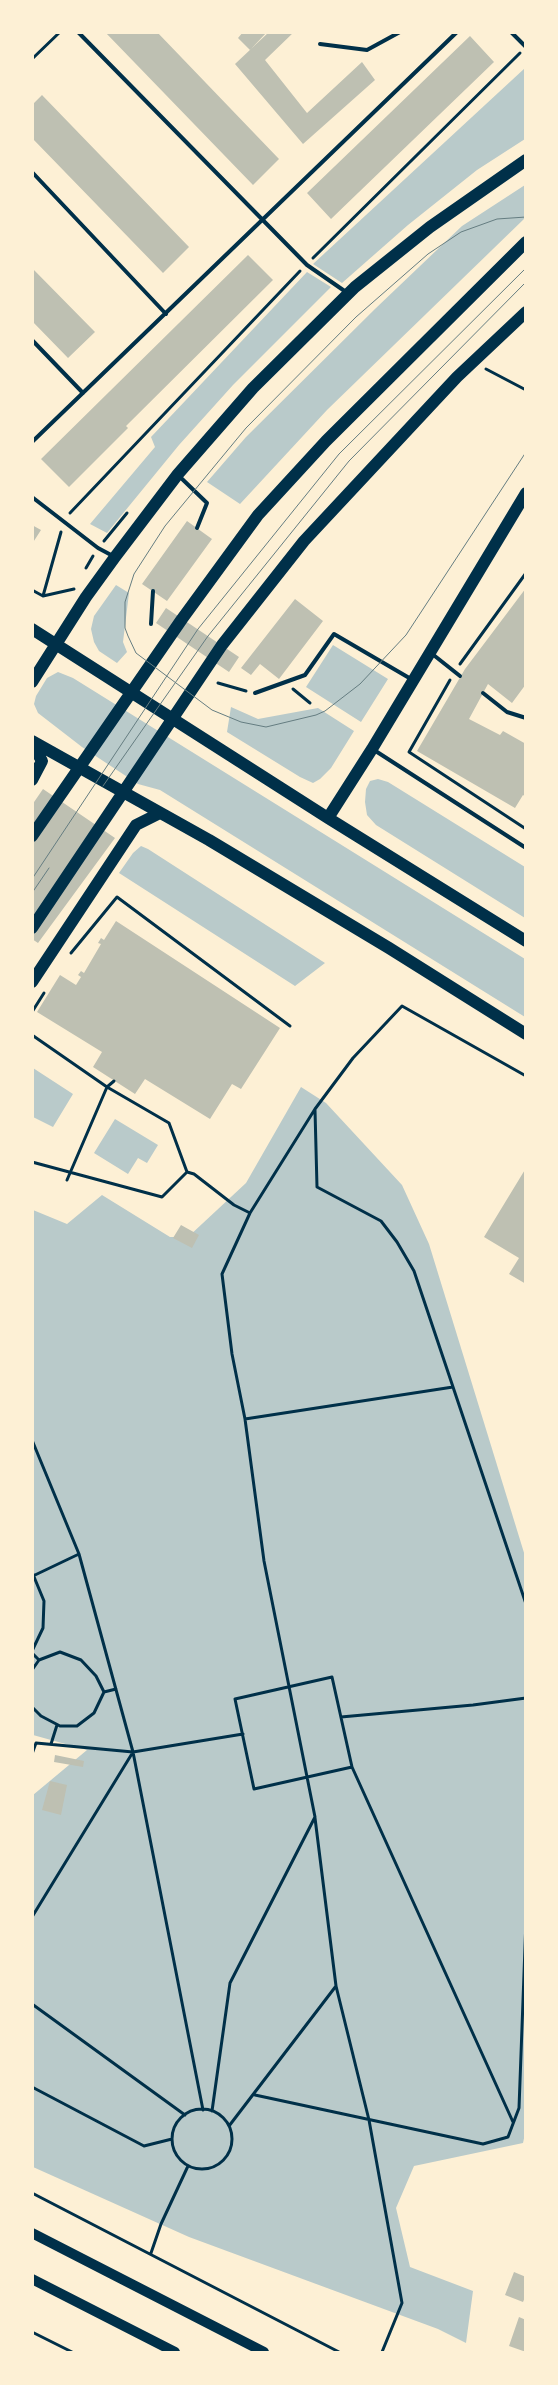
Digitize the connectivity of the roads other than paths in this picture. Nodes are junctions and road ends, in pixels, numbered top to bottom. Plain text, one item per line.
1 (78, 32) edge
2 (400, 32) edge
3 (457, 32) edge
4 (511, 32) edge
5 (320, 44) dead end
6 (526, 48) edge
7 (526, 160) edge
8 (32, 172) edge
9 (263, 221) junction
10 (526, 242) edge
11 (348, 294) junction
12 (526, 312) edge
13 (166, 314) junction
14 (32, 340) edge
15 (83, 393) junction
16 (32, 442) edge
17 (178, 474) junction
18 (526, 493) edge
19 (32, 497) edge
20 (197, 528) dead end
21 (115, 557) junction
22 (153, 591) dead end
23 (150, 624) dead end
24 (32, 629) edge
25 (56, 644) junction
26 (430, 652) junction
27 (460, 676) dead end
28 (413, 680) junction
29 (32, 682) edge
30 (255, 693) road end
31 (483, 693) dead end
32 (526, 718) edge
33 (32, 743) edge
34 (372, 749) junction
35 (32, 780) edge
36 (160, 813) junction
37 (328, 818) junction
38 (32, 836) edge
39 (526, 848) edge
40 (32, 928) edge
41 (526, 941) edge
42 (32, 982) edge
43 (526, 1034) edge
44 (32, 2233) edge
45 (32, 2279) edge
46 (175, 2352) edge
47 (264, 2352) edge

1 - 9 lane
2 - 5 lane
3 - 9 lane
4 - 6 lane
7 - 11 main road
8 - 13 lane
9 - 11 lane
9 - 13 lane
10 - 38 main road
11 - 17 main road
12 - 40 main road
13 - 15 lane
14 - 15 lane
15 - 16 lane
17 - 20 lane
17 - 21 main road
18 - 26 main road
19 - 21 lane
21 - 25 main road
22 - 23 lane
24 - 25 main road
25 - 29 main road
25 - 37 main road
26 - 27 lane
26 - 28 main road
28 - 30 lane
28 - 34 main road
31 - 32 lane
33 - 35 main road
33 - 36 main road
34 - 37 main road
34 - 39 lane
36 - 42 main road
36 - 43 main road
37 - 41 main road
44 - 47 main road
45 - 46 main road

